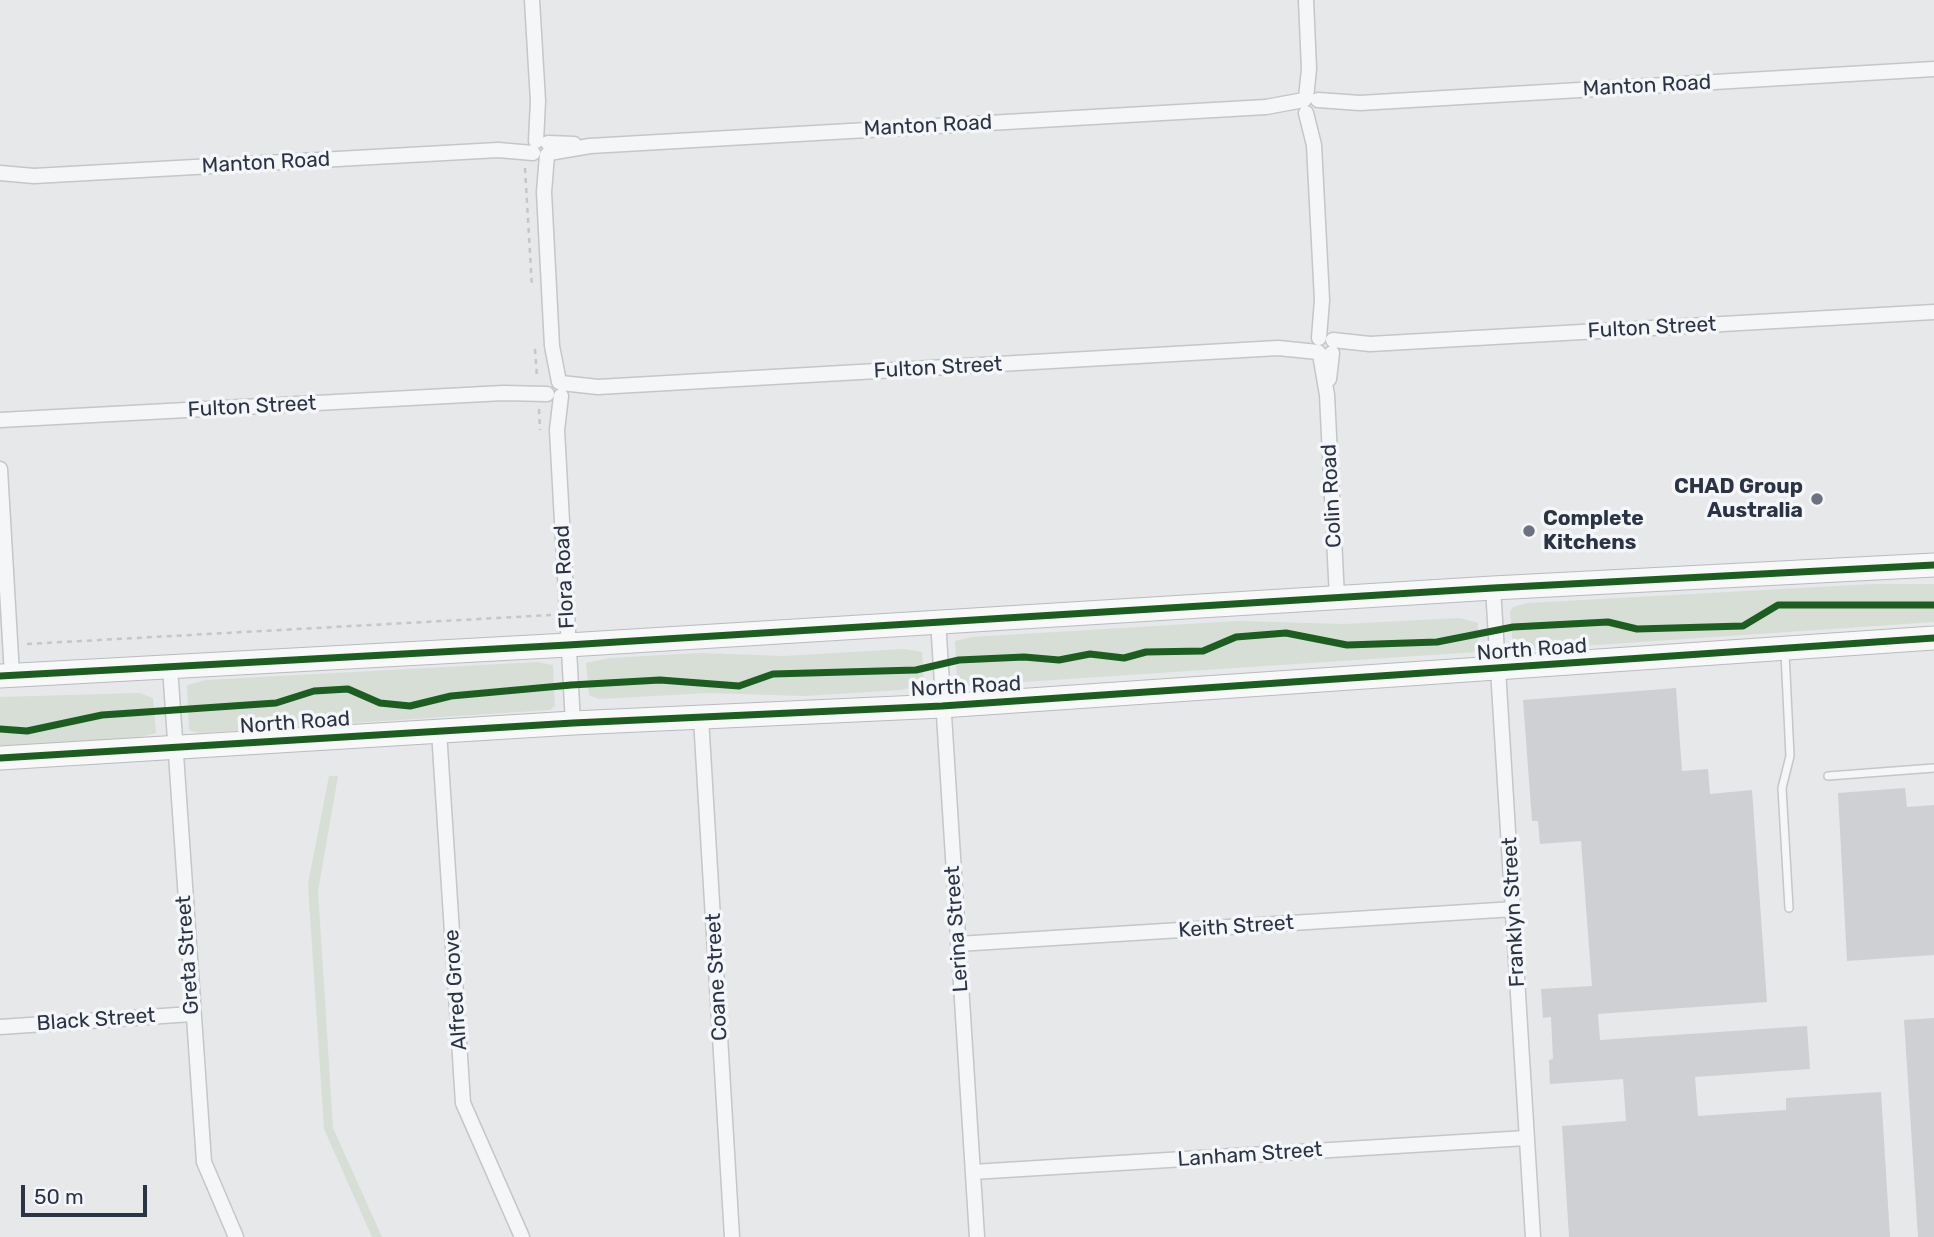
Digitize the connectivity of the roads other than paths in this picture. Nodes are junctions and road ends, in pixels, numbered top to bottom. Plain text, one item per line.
1 (533, 0) edge
2 (1306, 0) edge
3 (1934, 69) edge
4 (1311, 105) junction
5 (539, 148) junction
6 (0, 173) edge
7 (34, 176) junction
8 (0, 183) edge
9 (1934, 312) edge
10 (1325, 346) junction
11 (551, 389) junction
12 (0, 420) edge
13 (0, 469) edge
14 (1934, 565) edge
15 (1493, 587) junction
16 (1338, 598) junction
17 (937, 620) junction
18 (1934, 638) edge
19 (568, 645) junction
20 (1784, 649) junction
21 (170, 667) junction
22 (1499, 670) junction
23 (6, 675) edge
24 (942, 706) junction
25 (701, 718) junction
26 (573, 723) junction
27 (439, 731) junction
28 (174, 748) junction
29 (0, 758) edge
30 (1934, 768) edge
31 (1828, 776) dead end
32 (1789, 908) dead end
33 (1514, 909) junction
34 (958, 944) junction
35 (192, 1014) junction
36 (0, 1027) edge
37 (1526, 1138) junction
38 (973, 1172) junction
39 (236, 1237) edge
40 (522, 1237) edge
41 (732, 1237) edge
42 (977, 1237) edge
43 (1533, 1237) edge

1 - 5 street, Flora Road
2 - 4 street, Colin Road
3 - 4 street, Manton Road
4 - 5 street, Manton Road
4 - 10 street, Colin Road
5 - 7 street, Manton Road
5 - 11 street, Flora Road
6 - 7 street, Manton Road
7 - 8 street, Manton Road
9 - 10 street, Fulton Street
10 - 11 street, Fulton Street
10 - 16 street, Colin Road
11 - 12 street, Fulton Street
11 - 19 street, Flora Road
13 - 23 street
14 - 15 highway
15 - 16 highway
15 - 22 street, Franklyn Street
16 - 17 highway
17 - 19 highway
17 - 24 street, Lerina Street
18 - 20 highway, North Road
19 - 21 highway
19 - 26 street, Flora Road
20 - 22 highway, North Road
20 - 32 lane
21 - 23 highway
21 - 28 street, Greta Street
22 - 24 highway, North Road
22 - 33 street, Franklyn Street
24 - 25 highway, North Road
24 - 34 street, Lerina Street
25 - 26 highway, North Road
25 - 41 street, Coane Street
26 - 27 highway, North Road
27 - 28 highway, North Road
27 - 40 street, Alfred Grove
28 - 29 highway, North Road
28 - 35 street, Greta Street
30 - 31 lane
33 - 34 street, Keith Street
33 - 37 street, Franklyn Street
34 - 38 street, Lerina Street
35 - 36 street, Black Street
35 - 39 street, Greta Street
37 - 38 street, Lanham Street
37 - 43 street, Franklyn Street
38 - 42 street, Lerina Street

